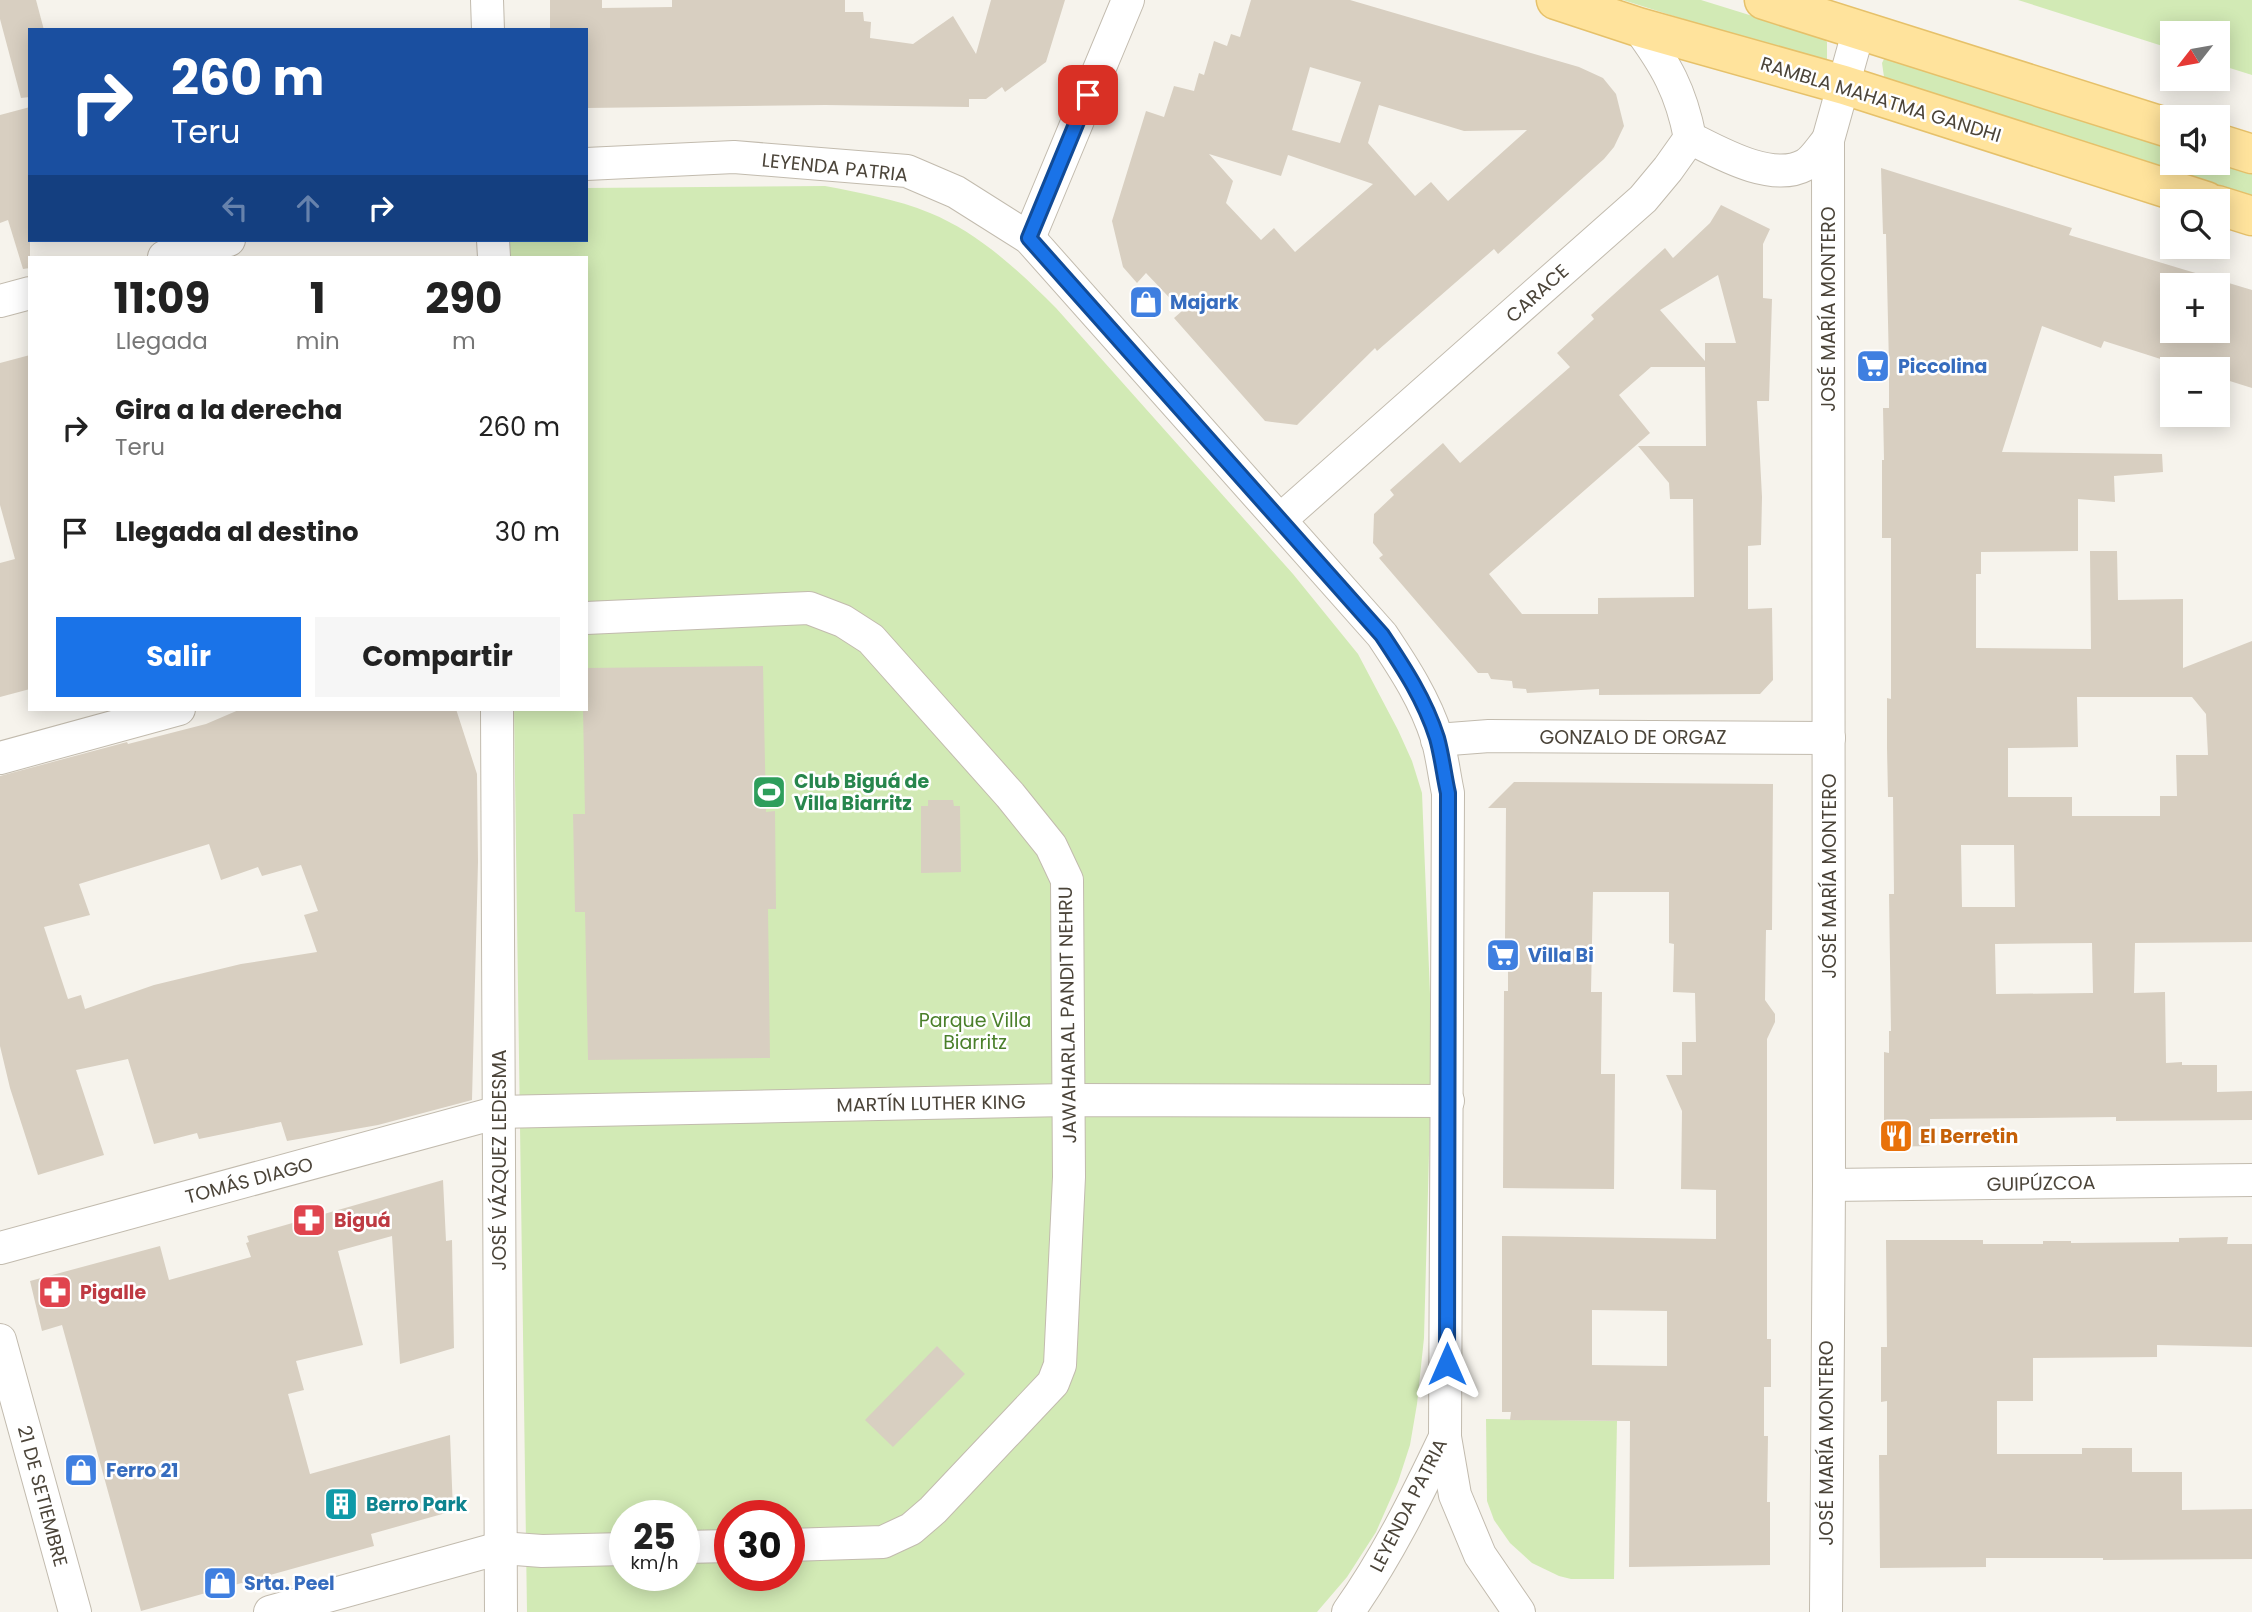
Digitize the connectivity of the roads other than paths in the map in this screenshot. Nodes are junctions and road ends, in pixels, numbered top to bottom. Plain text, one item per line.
1 (487, 0) edge
2 (1128, 0) edge
3 (1556, 0) edge
4 (1764, 0) edge
5 (1638, 27) junction
6 (488, 28) edge
7 (1859, 29) junction
8 (1844, 85) junction
9 (2160, 125) edge
10 (1690, 138) junction
11 (1828, 141) junction
12 (2230, 147) edge
13 (2252, 154) edge
14 (588, 164) edge
15 (2169, 189) edge
16 (2230, 209) edge
17 (2252, 216) edge
18 (1029, 238) junction
19 (221, 242) edge
20 (168, 256) edge
21 (28, 294) edge
22 (0, 301) edge
23 (1280, 520) junction
24 (588, 618) edge
25 (172, 711) edge
26 (497, 711) edge
27 (1829, 738) junction
28 (1437, 740) junction
29 (0, 758) edge
30 (1068, 1100) junction
31 (1448, 1101) junction
32 (499, 1112) junction
33 (2252, 1181) edge
34 (1829, 1185) junction
35 (0, 1248) edge
36 (0, 1340) edge
37 (1445, 1437) junction
38 (805, 1544) edge
39 (500, 1548) junction
40 (609, 1549) edge
41 (75, 1612) edge
42 (270, 1612) edge
43 (501, 1612) edge
44 (1348, 1612) edge
45 (1519, 1612) edge
46 (1826, 1612) edge

1 - 6 street
2 - 18 street
3 - 5 main road, RAMBLA MAHATMA GANDHI
4 - 7 main road
5 - 8 main road, RAMBLA MAHATMA GANDHI
5 - 10 street
7 - 8 street, JOSÉ MARÍA MONTERO
7 - 9 main road
8 - 11 street, JOSÉ MARÍA MONTERO
8 - 15 main road, RAMBLA MAHATMA GANDHI
10 - 11 street, JOSÉ MARÍA MONTERO
10 - 23 street, CARACE
11 - 27 street, JOSÉ MARÍA MONTERO
12 - 13 main road
14 - 18 street, LEYENDA PATRIA
16 - 17 main road
18 - 23 street, LEYENDA PATRIA
19 - 20 street
21 - 22 street
23 - 28 street, LEYENDA PATRIA
24 - 30 street, JAWAHARLAL PANDIT NEHRU
25 - 29 street
26 - 32 street, JOSÉ VÁZQUEZ LEDESMA
27 - 28 street, GONZALO DE ORGAZ
27 - 34 street, JOSÉ MARÍA MONTERO
28 - 31 street, LEYENDA PATRIA
30 - 31 street, MARTÍN LUTHER KING
30 - 32 street, MARTÍN LUTHER KING
30 - 38 street, JAWAHARLAL PANDIT NEHRU
31 - 37 street, LEYENDA PATRIA
32 - 35 street, TOMÁS DIAGO
32 - 39 street, JOSÉ VÁZQUEZ LEDESMA
33 - 34 street, GUIPÚZCOA
34 - 46 street, JOSÉ MARÍA MONTERO
36 - 41 street, 21 DE SETIEMBRE
37 - 44 street, LEYENDA PATRIA
37 - 45 street
39 - 40 street
39 - 42 street
39 - 43 street, JOSÉ VÁZQUEZ LEDESMA

